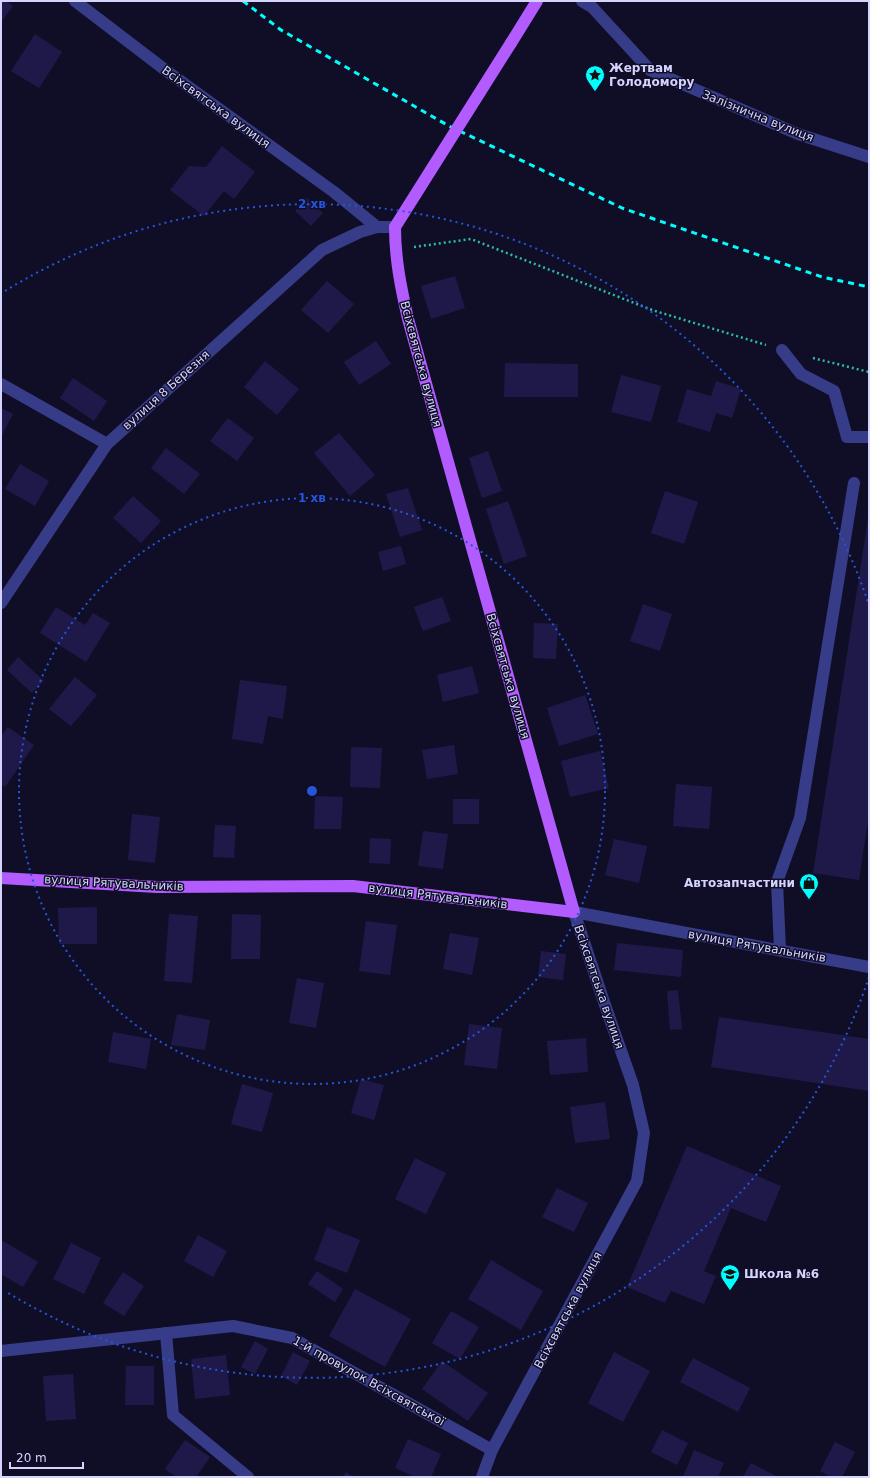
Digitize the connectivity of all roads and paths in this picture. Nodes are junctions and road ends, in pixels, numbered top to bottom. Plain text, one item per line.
1 (75, 1) edge
2 (537, 1) edge
3 (582, 1) edge
4 (869, 157) edge
5 (377, 227) junction
6 (396, 227) junction
7 (395, 250) junction
8 (782, 350) joint
9 (811, 357) dead end
10 (869, 372) edge
11 (1, 384) edge
12 (869, 437) edge
13 (107, 444) junction
14 (854, 483) dead end
15 (1, 603) edge
16 (1, 878) edge
17 (574, 912) junction
18 (780, 950) junction
19 (869, 967) edge
20 (166, 1333) junction
21 (1, 1351) edge
22 (492, 1450) junction
23 (248, 1477) edge
24 (482, 1477) edge

1 - 5 street, Всіхсвятська вулиця
2 - 6 main road, bridge
3 - 4 street, Залізнична вулиця
5 - 6 street
5 - 13 street, вулиця 8 Березня
6 - 7 main road, Всіхсвятська вулиця
7 - 8 path
7 - 17 main road, Всіхсвятська вулиця
8 - 12 street
9 - 10 path
11 - 13 street
13 - 15 street, вулиця 8 Березня
14 - 18 street
16 - 17 main road, вулиця Рятувальників
17 - 18 street, вулиця Рятувальників
17 - 22 street, Всіхсвятська вулиця
18 - 19 street, вулиця Рятувальників
20 - 21 street, 1-й провулок Всіхсвятської
20 - 22 street, 1-й провулок Всіхсвятської
20 - 23 street
22 - 24 street, Всіхсвятська вулиця

